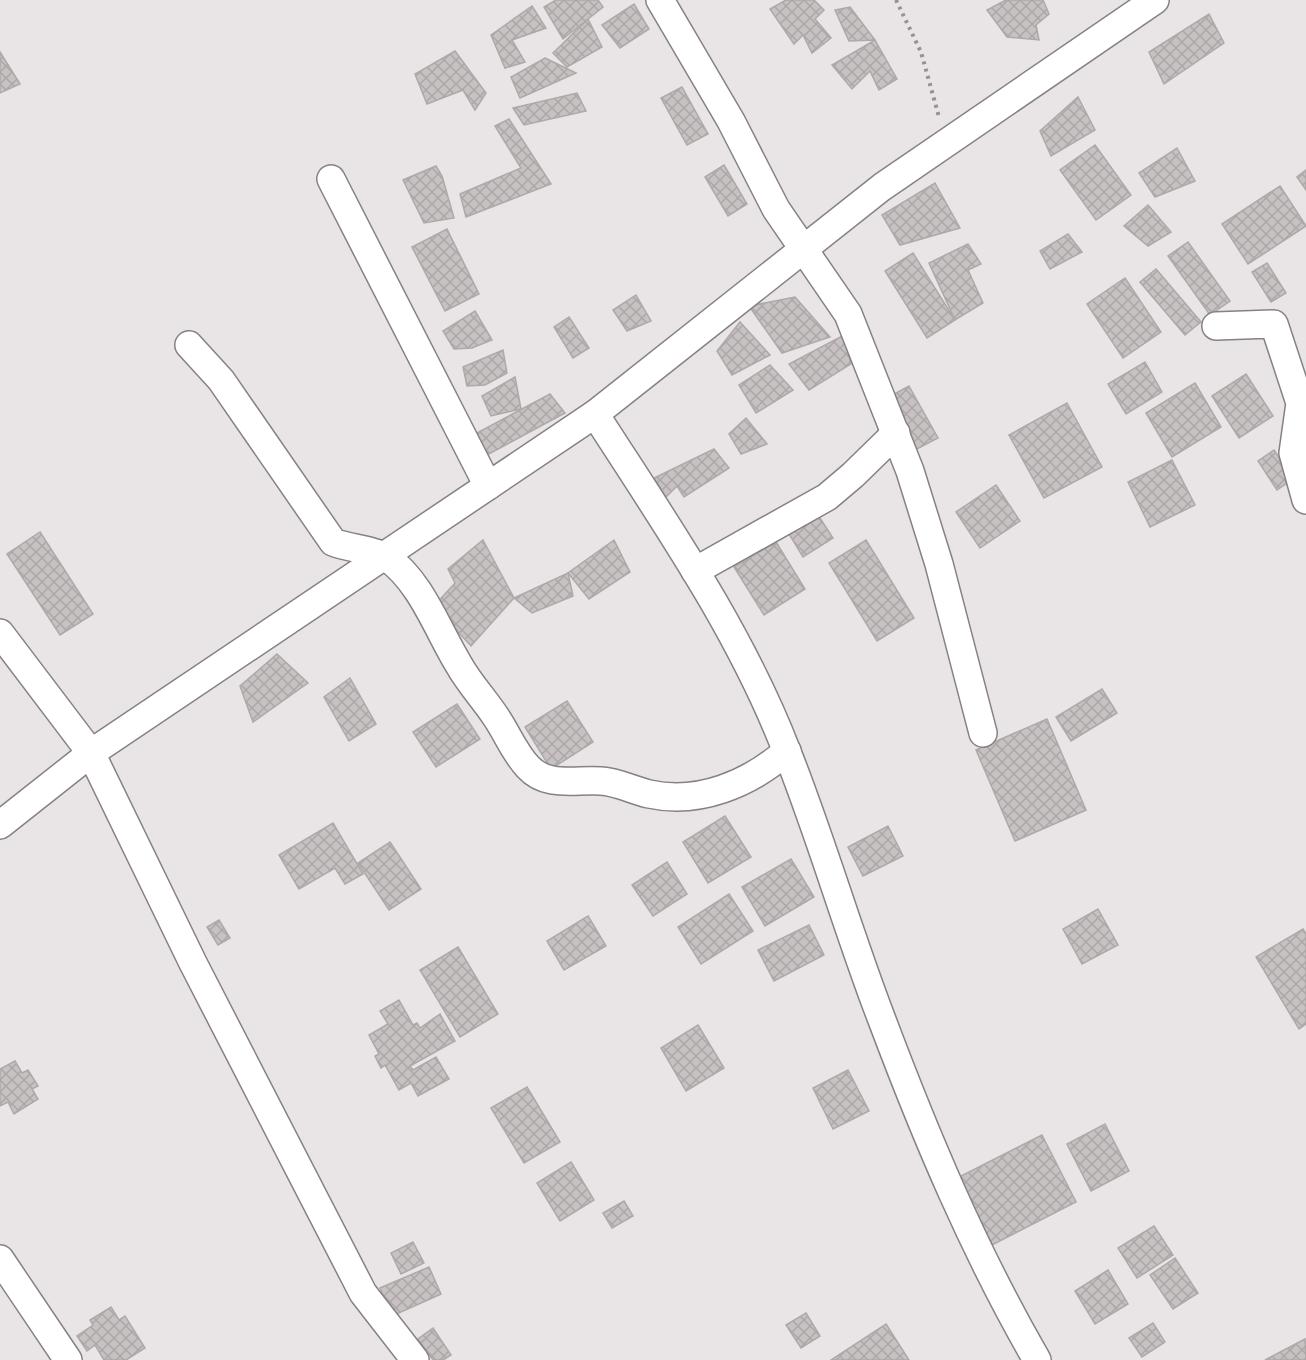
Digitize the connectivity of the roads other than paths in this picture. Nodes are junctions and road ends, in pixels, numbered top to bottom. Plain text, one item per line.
1 (660, 0) edge
2 (1155, 0) edge
3 (331, 179) dead end
4 (803, 250) junction
5 (1216, 326) dead end
6 (189, 345) dead end
7 (595, 414) junction
8 (896, 433) junction
9 (488, 486) junction
10 (1306, 500) edge
11 (384, 555) junction
12 (695, 571) junction
13 (0, 633) edge
14 (983, 733) dead end
15 (787, 751) junction
16 (91, 753) junction
17 (0, 825) edge
18 (0, 1259) edge
19 (68, 1360) edge
20 (415, 1360) edge
21 (1036, 1360) edge

1 - 4 street
2 - 4 street
3 - 9 street
4 - 7 street
4 - 8 street
5 - 10 street
6 - 11 street
7 - 9 street
7 - 12 street
8 - 12 street
8 - 14 street
9 - 11 street
11 - 15 street
11 - 16 street
12 - 15 street
13 - 16 street
15 - 21 street
16 - 17 street
16 - 20 street
18 - 19 street

